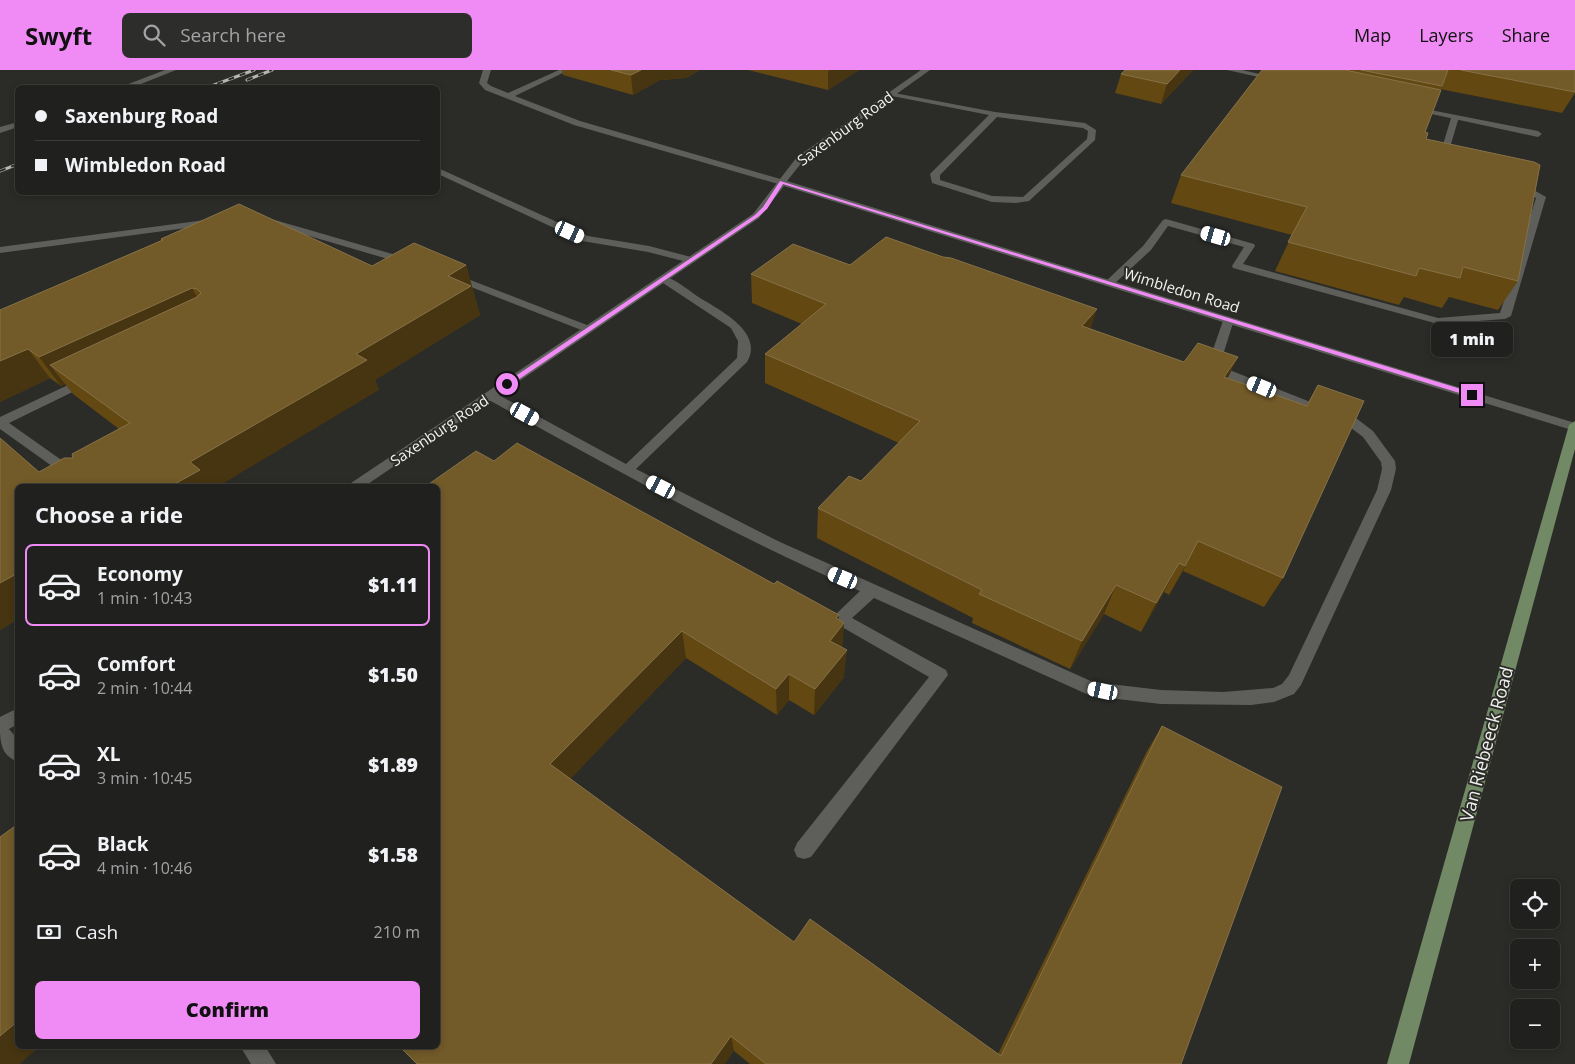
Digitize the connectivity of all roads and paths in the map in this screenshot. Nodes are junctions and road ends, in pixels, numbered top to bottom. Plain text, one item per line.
1 (172, 70) edge
2 (487, 70) edge
3 (565, 70) edge
4 (926, 70) edge
5 (1231, 70) edge
6 (1289, 82) edge
7 (130, 85) edge
8 (892, 94) junction
9 (509, 96) junction
10 (1407, 107) edge
11 (995, 114) junction
12 (1456, 117) junction
13 (15, 125) edge
14 (0, 130) edge
15 (1538, 134) dead end
16 (1450, 167) edge
17 (440, 172) edge
18 (1508, 181) edge
19 (782, 182) junction
20 (228, 220) edge
21 (256, 220) edge
22 (0, 250) edge
23 (691, 260) junction
24 (418, 265) edge
25 (445, 274) edge
26 (664, 279) junction
27 (1109, 283) junction
28 (1228, 320) junction
29 (588, 330) junction
30 (96, 376) edge
31 (491, 396) junction
32 (0, 422) edge
33 (1575, 426) edge
34 (627, 470) junction
35 (86, 484) edge
36 (359, 484) edge
37 (872, 590) junction
38 (15, 716) edge
39 (0, 726) edge
40 (0, 732) edge
41 (15, 750) edge
42 (804, 850) dead end
43 (253, 1049) edge
44 (265, 1064) edge
45 (1398, 1064) edge

1 - 7 street
2 - 9 street, Wimbledon Road
3 - 9 street
4 - 8 street, Saxenburg Road
5 - 6 street
8 - 11 street
8 - 19 street, Saxenburg Road
9 - 19 street, Wimbledon Road
10 - 12 street
11 - 11 street
12 - 15 street
12 - 16 street
13 - 14 street
17 - 23 street
18 - 27 street
19 - 23 street, Saxenburg Road
19 - 27 street, Wimbledon Road
20 - 22 street
21 - 24 street
23 - 26 street, Saxenburg Road
25 - 29 street
26 - 29 street, Saxenburg Road
26 - 34 street
27 - 28 street, Wimbledon Road
28 - 33 street, Wimbledon Road
28 - 37 street
29 - 31 street, Saxenburg Road
30 - 32 street
31 - 34 street
31 - 36 street, Saxenburg Road
32 - 35 street
33 - 45 main road, Van Riebeeck Road
34 - 37 street
37 - 42 street
38 - 39 street
40 - 41 street
43 - 44 street

